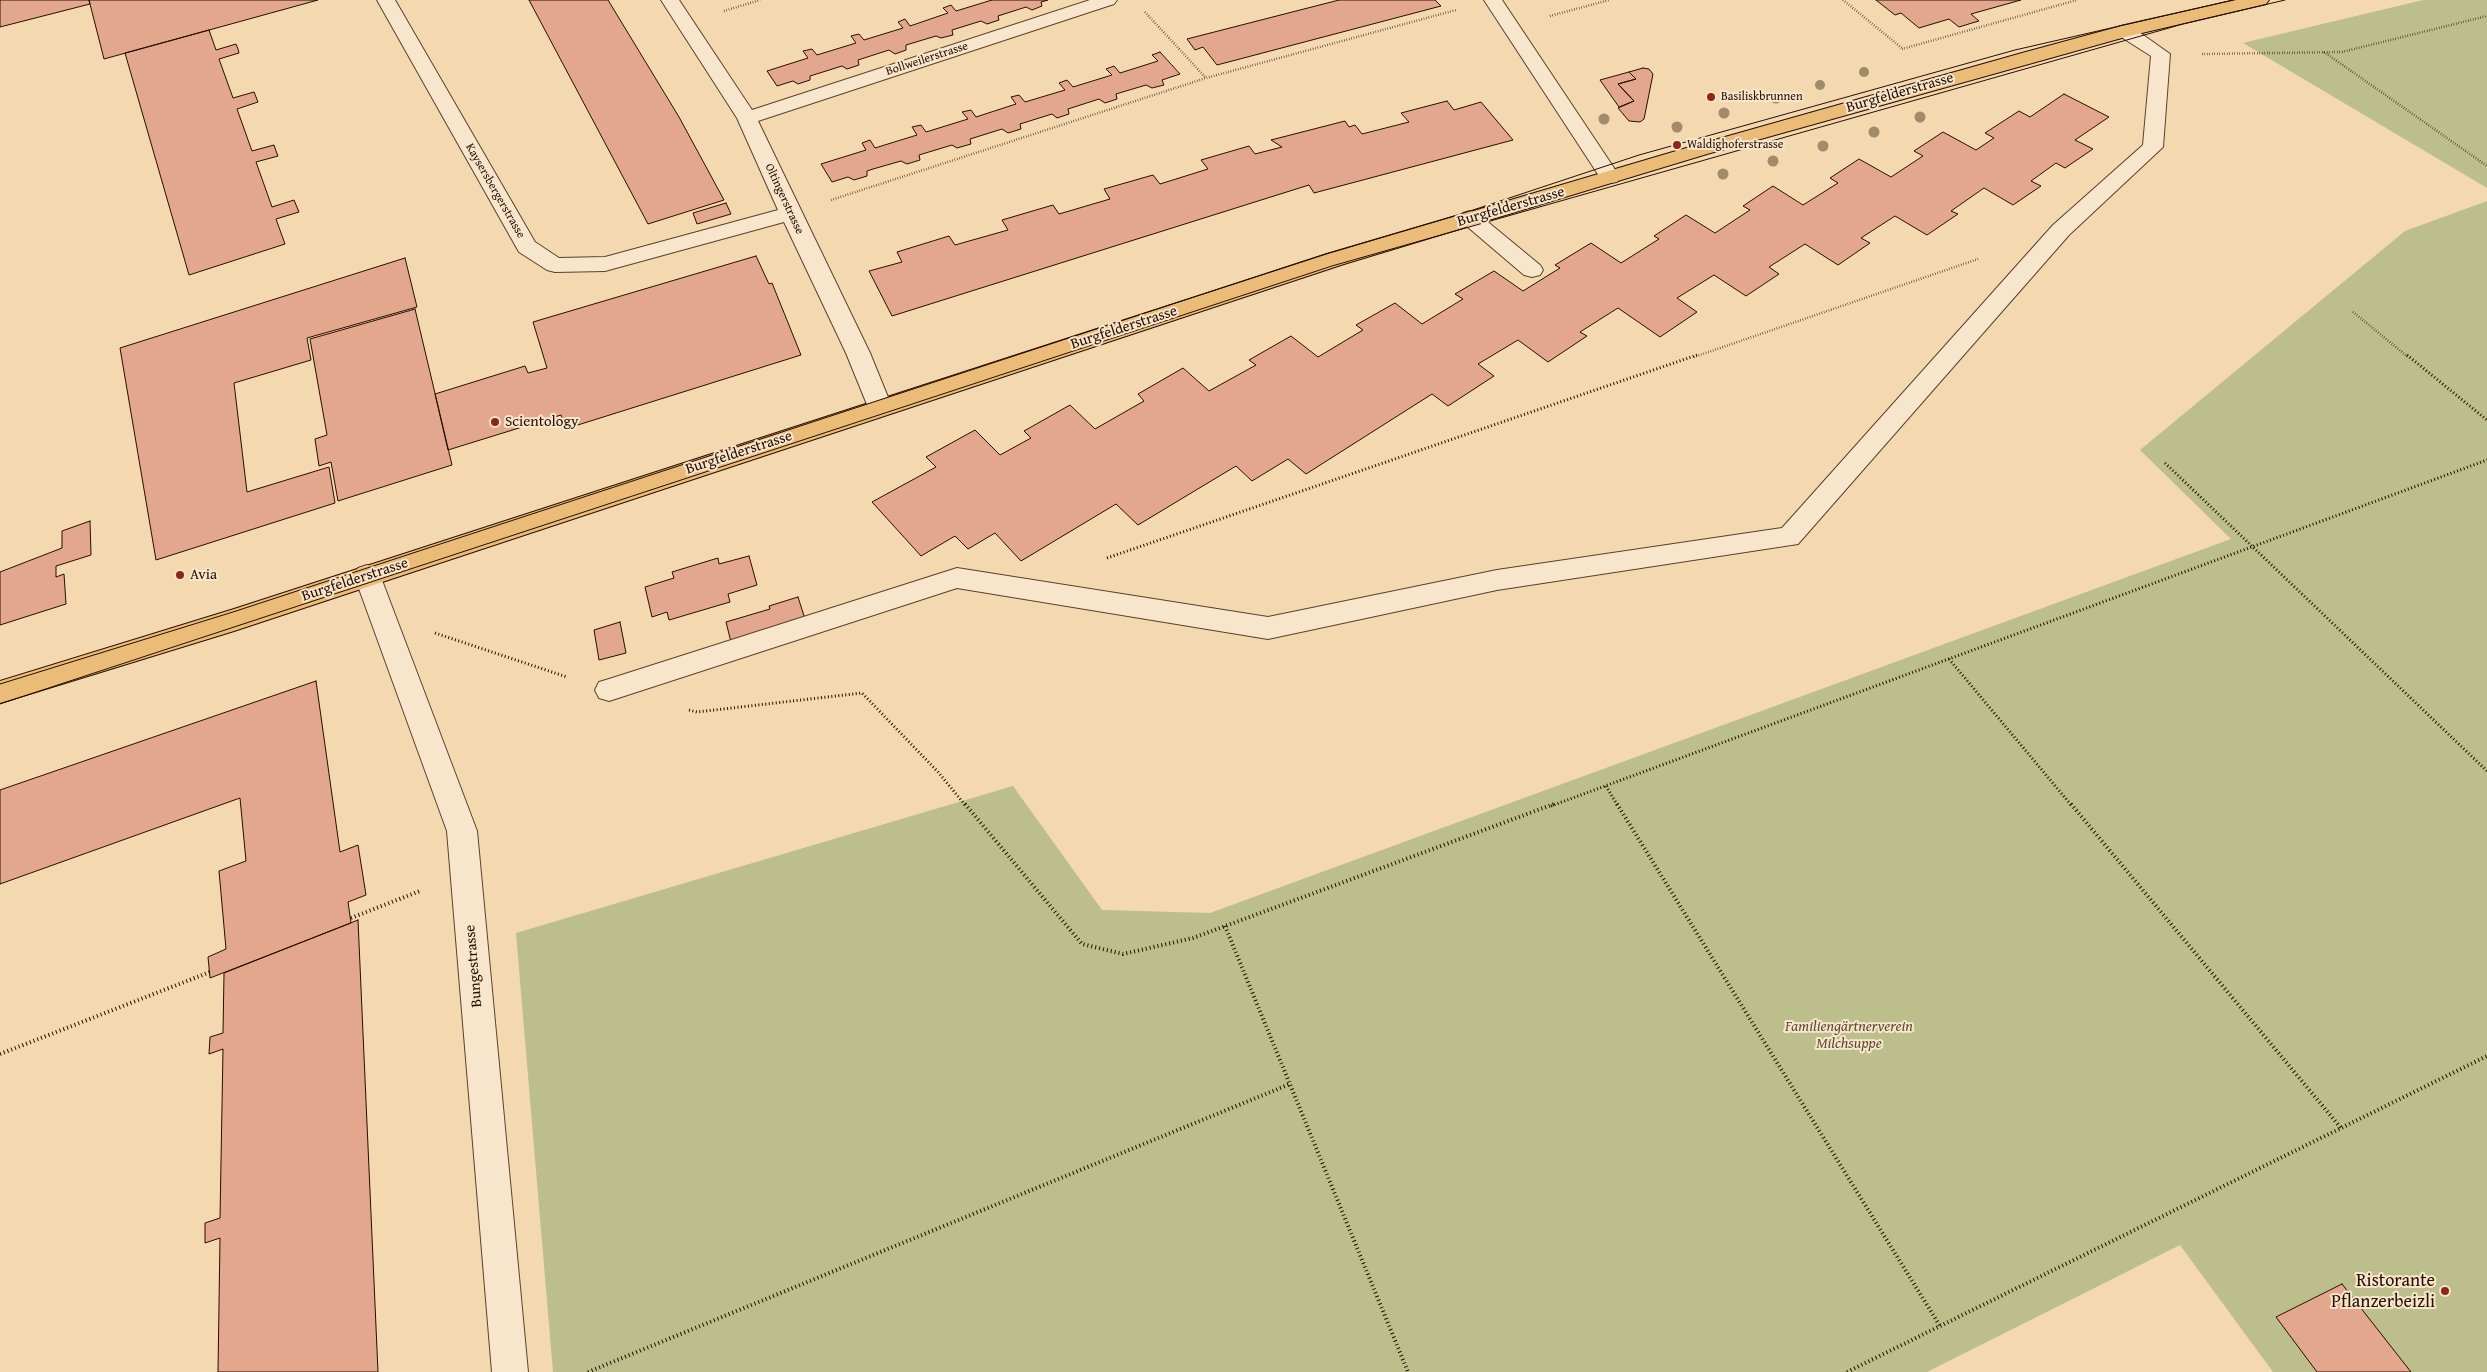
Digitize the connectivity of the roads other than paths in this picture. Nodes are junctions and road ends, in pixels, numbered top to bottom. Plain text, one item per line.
1 (386, 0) edge
2 (670, 0) edge
3 (1108, 0) edge
4 (1493, 0) edge
5 (2260, 0) edge
6 (2125, 31) junction
7 (747, 118) junction
8 (1610, 178) junction
9 (790, 213) junction
10 (1470, 218) junction
11 (1532, 270) dead end
12 (880, 407) junction
13 (368, 575) junction
14 (609, 690) road end
15 (0, 692) edge
16 (510, 1372) edge

1 - 9 street, Kaysersbergerstrasse
2 - 7 street, Oltingerstrasse
3 - 7 street, Bollweilerstrasse
4 - 8 street
5 - 6 main road, Burgfelderstrasse
6 - 8 main road, Burgfelderstrasse
6 - 14 street
7 - 9 street, Oltingerstrasse
8 - 10 main road, Burgfelderstrasse
9 - 12 street, Oltingerstrasse
10 - 11 street
10 - 12 main road, Burgfelderstrasse
12 - 13 main road, Burgfelderstrasse
13 - 15 main road, Burgfelderstrasse
13 - 16 street, Bungestrasse

